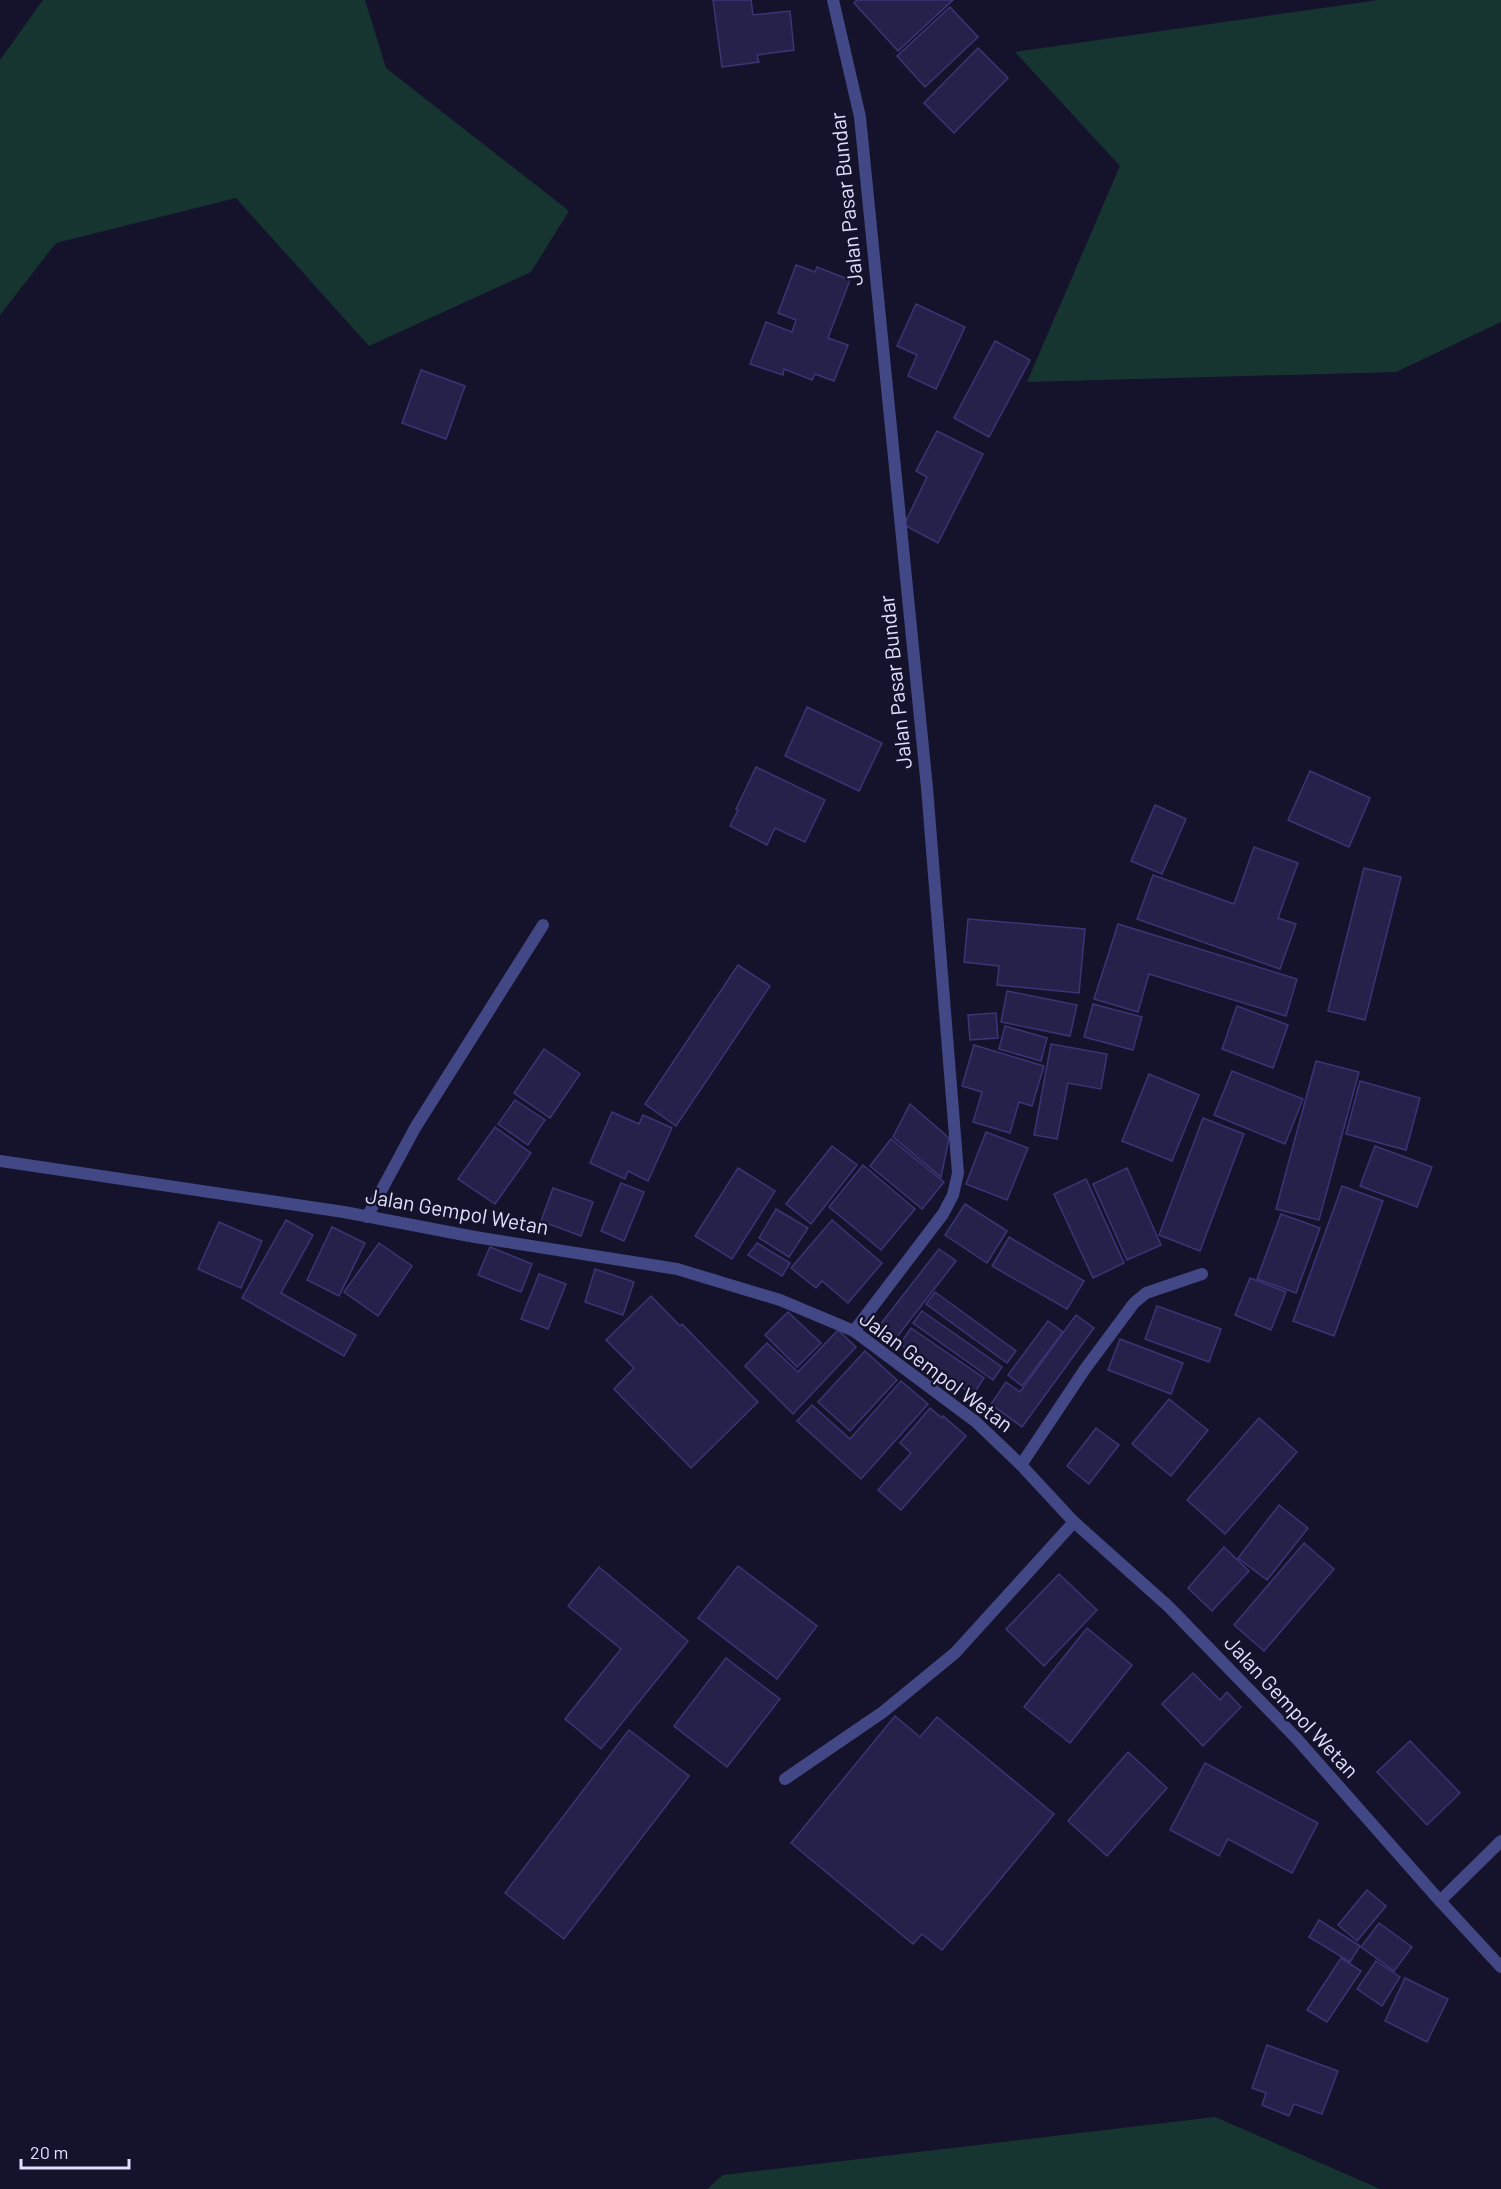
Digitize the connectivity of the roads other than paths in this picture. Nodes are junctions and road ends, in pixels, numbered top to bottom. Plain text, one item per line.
1 (833, 0) edge
2 (543, 925) dead end
3 (0, 1161) edge
4 (368, 1217) junction
5 (1202, 1274) dead end
6 (854, 1331) junction
7 (1022, 1465) junction
8 (1074, 1522) junction
9 (784, 1779) dead end
10 (1501, 1842) edge
11 (1440, 1901) junction
12 (1501, 1967) edge

1 - 6 street, Jalan Pasar Bundar
2 - 4 street
3 - 4 street, Jalan Gempol Wetan
4 - 6 street, Jalan Gempol Wetan
5 - 7 street
6 - 7 street, Jalan Gempol Wetan
7 - 8 street, Jalan Gempol Wetan
8 - 9 street
8 - 11 street, Jalan Gempol Wetan
10 - 11 street
11 - 12 street, Jalan Gempol Wetan

